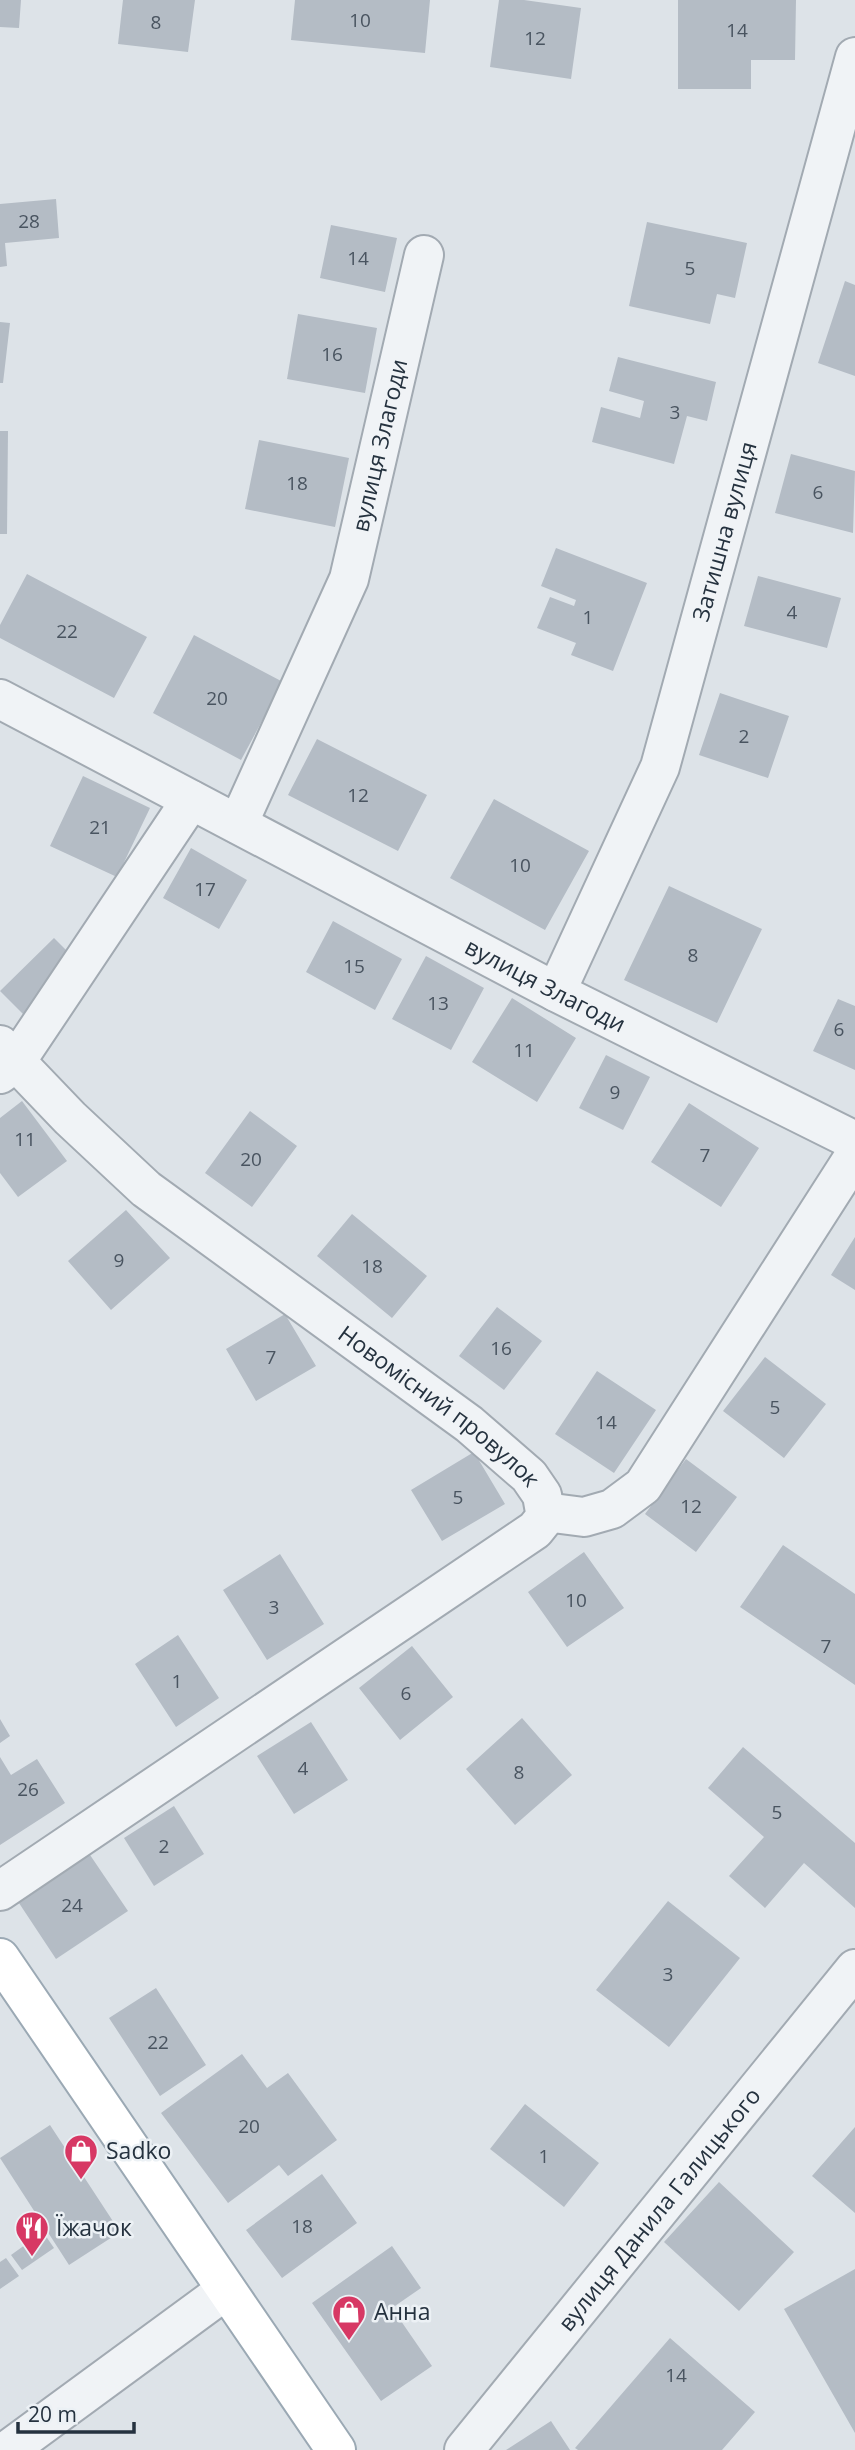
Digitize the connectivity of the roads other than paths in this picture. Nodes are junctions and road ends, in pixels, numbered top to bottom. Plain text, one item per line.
1 (855, 57) edge
2 (424, 255) dead end
3 (0, 699) edge
4 (191, 800) junction
5 (238, 824) junction
6 (556, 992) junction
7 (5, 1061) edge
8 (855, 1141) edge
9 (855, 1155) edge
10 (545, 1512) junction
11 (0, 1891) edge
12 (0, 1958) edge
13 (855, 1969) edge
14 (226, 2290) junction
15 (8, 2450) edge
16 (336, 2450) edge
17 (464, 2450) edge

1 - 6 street, Затишна вулиця
2 - 5 street, вулиця Злагоди
3 - 4 street, вулиця Злагоди
4 - 5 street, вулиця Злагоди
4 - 7 street
5 - 6 street, вулиця Злагоди
6 - 8 street, вулиця Злагоди
7 - 10 street, Новомісний провулок
9 - 10 street
10 - 11 street, Новомісний провулок
12 - 14 main road
13 - 17 street, вулиця Данила Галицького
14 - 15 street
14 - 16 main road

